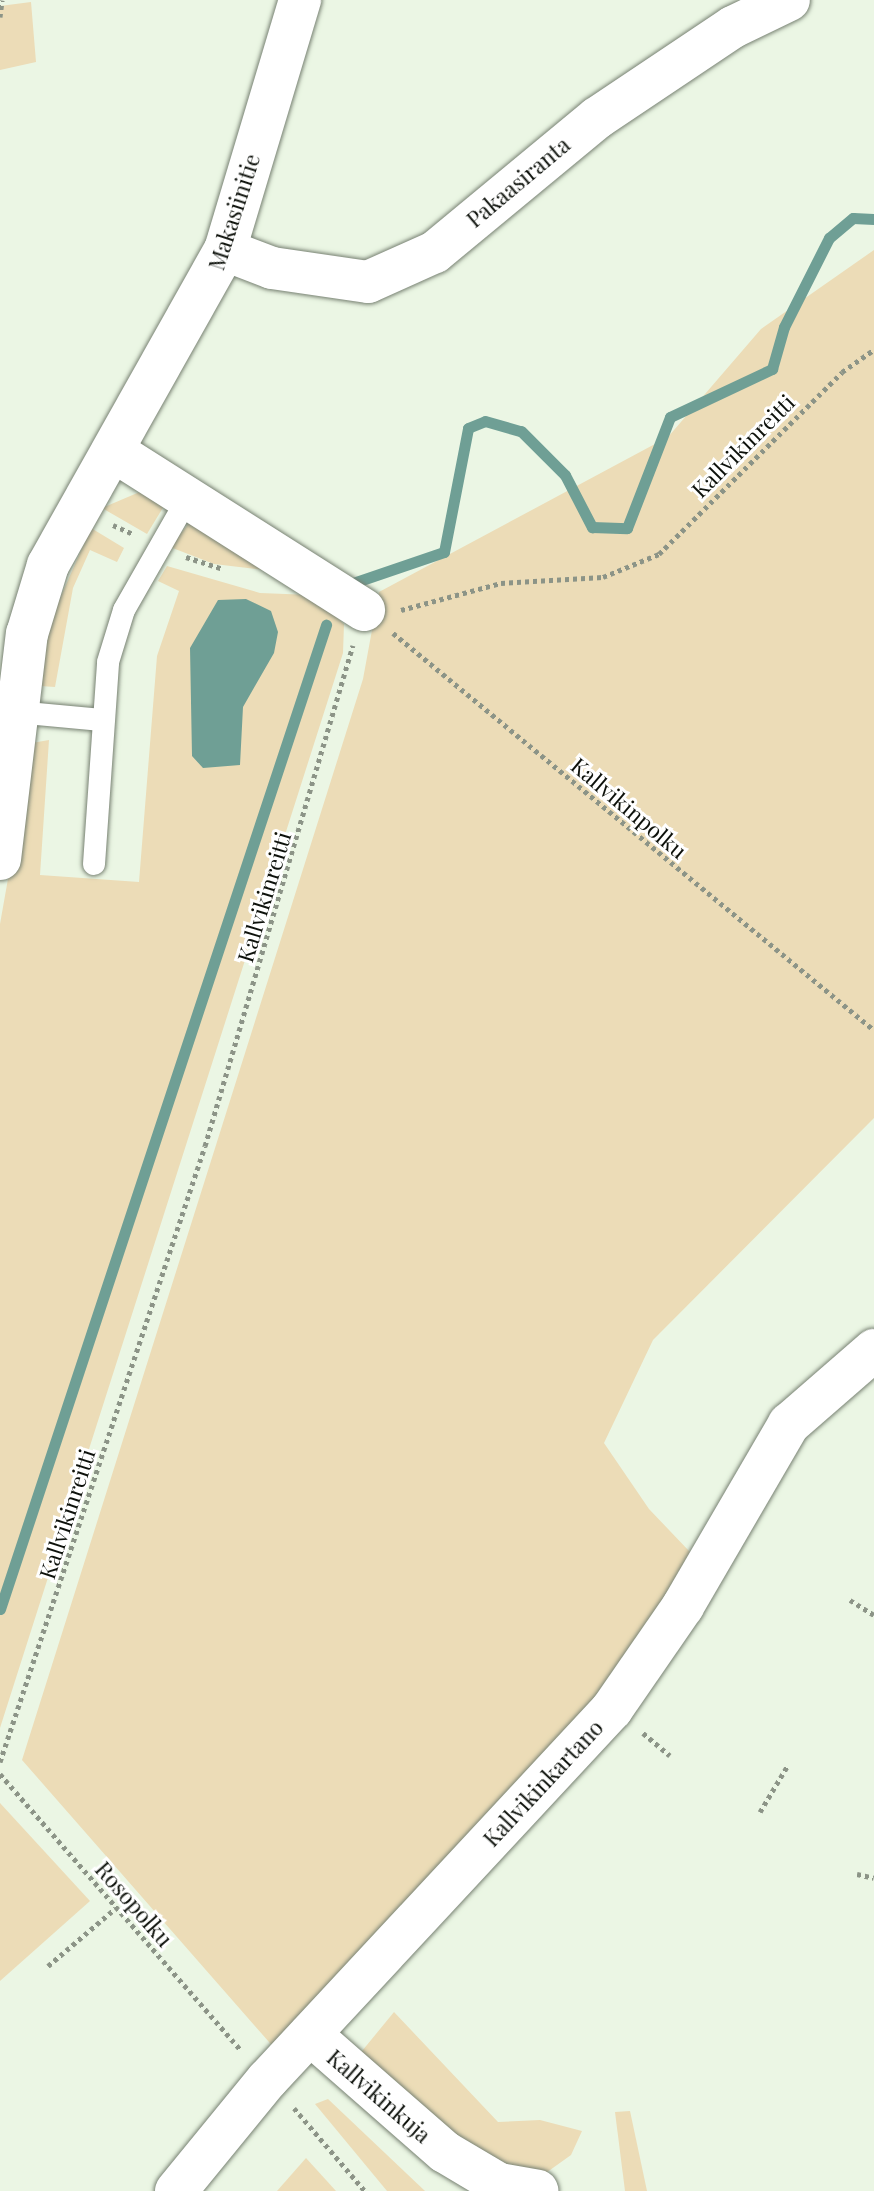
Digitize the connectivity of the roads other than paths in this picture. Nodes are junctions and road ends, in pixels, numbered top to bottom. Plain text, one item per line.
1 (300, 0) edge
2 (789, 0) edge
3 (225, 250) junction
4 (115, 452) junction
5 (188, 498) junction
6 (364, 610) road end
7 (16, 712) junction
8 (102, 720) junction
9 (0, 859) edge
10 (94, 864) dead end
11 (874, 1350) edge
12 (310, 2034) junction
13 (176, 2191) edge
14 (537, 2191) edge

1 - 3 street, Makasiinitie
2 - 3 street, Pakaasiranta
3 - 4 street, Makasiinitie
4 - 5 street
4 - 7 street, Makasiinitie
5 - 6 street
5 - 8 lane
7 - 8 lane
7 - 9 street, Makasiinitie
8 - 10 lane
11 - 12 street, Kallvikinkartano
12 - 13 street, Kallvikinkartano
12 - 14 street, Kallvikinkuja

